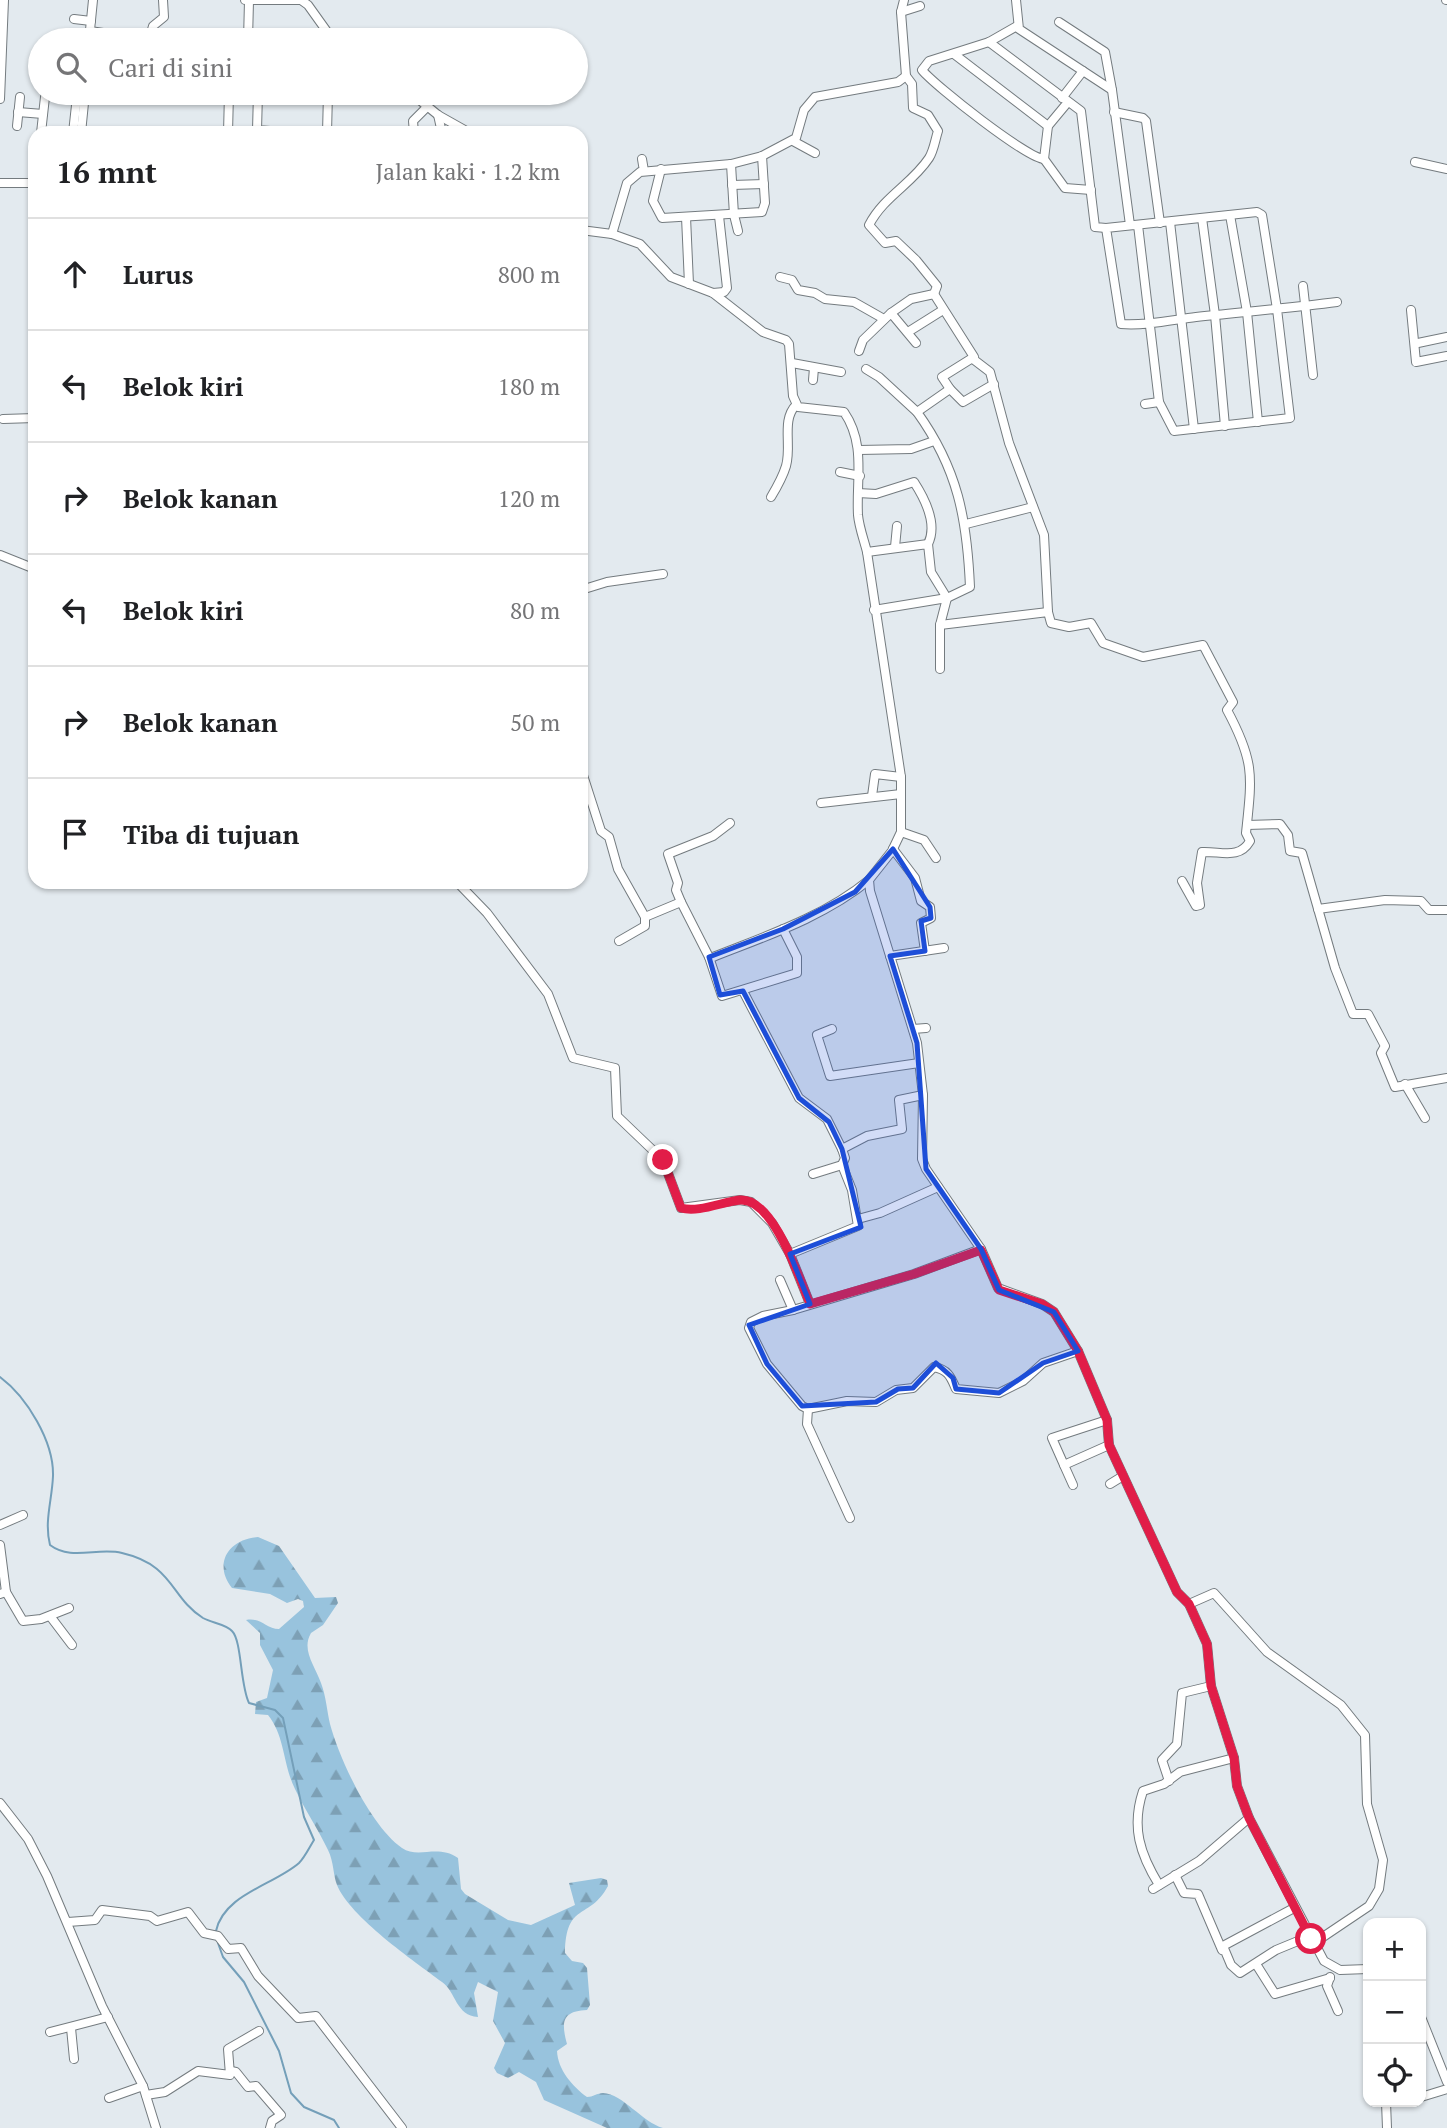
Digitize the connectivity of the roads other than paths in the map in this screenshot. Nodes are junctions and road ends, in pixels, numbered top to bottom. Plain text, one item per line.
1 (4, 0) edge
2 (93, 0) edge
3 (163, 0) edge
4 (272, 0) edge
5 (904, 0) edge
6 (1016, 0) edge
7 (247, 1) edge
8 (920, 6) dead end
9 (901, 12) junction
10 (74, 19) dead end
11 (91, 21) junction
12 (1059, 22) dead end
13 (1017, 26) junction
14 (90, 28) edge
15 (152, 28) edge
16 (248, 28) edge
17 (324, 28) edge
18 (989, 42) junction
19 (954, 54) junction
20 (1083, 71) junction
21 (907, 77) junction
22 (1112, 90) junction
23 (20, 97) dead end
24 (0, 99) edge
25 (1065, 100) junction
26 (44, 105) edge
27 (79, 105) edge
28 (81, 105) edge
29 (229, 105) edge
30 (258, 105) edge
31 (328, 105) edge
32 (428, 106) joint
33 (18, 111) junction
34 (1114, 112) junction
35 (43, 114) junction
36 (438, 115) junction
37 (17, 125) dead end
38 (42, 126) edge
39 (74, 126) edge
40 (81, 126) edge
41 (228, 126) edge
42 (257, 126) edge
43 (327, 126) edge
44 (413, 126) edge
45 (440, 126) edge
46 (458, 126) edge
47 (1048, 126) junction
48 (793, 141) junction
49 (815, 153) dead end
50 (762, 156) junction
51 (642, 159) dead end
52 (1044, 159) junction
53 (1415, 162) dead end
54 (731, 164) junction
55 (661, 169) junction
56 (1447, 169) edge
57 (643, 171) junction
58 (0, 183) edge
59 (28, 183) edge
60 (764, 184) junction
61 (732, 185) junction
62 (1091, 190) junction
63 (734, 215) junction
64 (1230, 215) junction
65 (719, 216) junction
66 (686, 217) junction
67 (1202, 218) junction
68 (1170, 222) junction
69 (1160, 223) junction
70 (1134, 225) junction
71 (1106, 228) junction
72 (588, 231) edge
73 (738, 231) dead end
74 (612, 234) junction
75 (780, 277) dead end
76 (689, 284) junction
77 (1303, 286) dead end
78 (713, 293) junction
79 (934, 294) junction
80 (1337, 302) dead end
81 (1306, 306) junction
82 (1277, 309) junction
83 (943, 310) junction
84 (1411, 310) dead end
85 (1247, 312) junction
86 (1215, 315) junction
87 (887, 316) junction
88 (1180, 319) junction
89 (1151, 323) junction
90 (908, 332) junction
91 (1447, 337) edge
92 (916, 343) dead end
93 (1418, 343) dead end
94 (859, 351) dead end
95 (1447, 356) edge
96 (973, 359) junction
97 (792, 363) junction
98 (814, 368) junction
99 (866, 369) dead end
100 (841, 372) dead end
101 (1313, 375) dead end
102 (813, 380) dead end
103 (994, 384) junction
104 (950, 389) junction
105 (1159, 402) junction
106 (1145, 404) dead end
107 (796, 405) junction
108 (917, 411) junction
109 (28, 418) edge
110 (3, 419) dead end
111 (1258, 422) junction
112 (1225, 426) junction
113 (1194, 429) junction
114 (934, 441) junction
115 (859, 450) junction
116 (840, 472) dead end
117 (860, 476) junction
118 (858, 493) junction
119 (771, 497) dead end
120 (1033, 507) junction
121 (966, 524) junction
122 (897, 526) dead end
123 (928, 544) junction
124 (895, 547) junction
125 (867, 552) junction
126 (0, 555) edge
127 (28, 566) edge
128 (663, 574) dead end
129 (588, 588) edge
130 (947, 598) junction
131 (874, 610) junction
132 (1048, 612) junction
133 (940, 625) junction
134 (940, 669) dead end
135 (901, 777) junction
136 (588, 790) edge
137 (901, 794) junction
138 (872, 796) junction
139 (821, 803) dead end
140 (730, 823) dead end
141 (1247, 825) junction
142 (901, 832) junction
143 (893, 849) junction
144 (936, 858) dead end
145 (869, 880) junction
146 (1182, 881) dead end
147 (464, 889) edge
148 (681, 902) junction
149 (1318, 909) junction
150 (1447, 910) edge
151 (645, 917) junction
152 (783, 929) junction
153 (619, 941) dead end
154 (944, 948) dead end
155 (925, 951) junction
156 (890, 956) junction
157 (709, 957) junction
158 (744, 991) junction
159 (926, 1028) dead end
160 (832, 1029) dead end
161 (913, 1029) junction
162 (919, 1063) junction
163 (1447, 1078) edge
164 (1405, 1084) junction
165 (923, 1095) junction
166 (1425, 1118) dead end
167 (842, 1149) junction
168 (842, 1165) junction
169 (813, 1174) dead end
170 (938, 1187) junction
171 (858, 1219) junction
172 (981, 1250) junction
173 (790, 1254) junction
174 (780, 1280) dead end
175 (810, 1304) junction
176 (793, 1310) junction
177 (1078, 1351) junction
178 (808, 1409) junction
179 (1107, 1420) junction
180 (1109, 1445) junction
181 (1064, 1465) junction
182 (1123, 1476) junction
183 (1110, 1484) dead end
184 (1073, 1485) dead end
185 (23, 1515) dead end
186 (850, 1518) dead end
187 (0, 1525) edge
188 (0, 1545) edge
189 (3, 1593) edge
190 (1189, 1604) junction
191 (69, 1608) dead end
192 (50, 1616) junction
193 (72, 1645) dead end
194 (1211, 1686) junction
195 (1234, 1758) junction
196 (1169, 1781) junction
197 (0, 1802) edge
198 (1249, 1818) junction
199 (1175, 1875) junction
200 (1294, 1908) junction
201 (68, 1922) junction
202 (1312, 1940) junction
203 (1222, 1950) junction
204 (1256, 1964) junction
205 (1336, 1969) junction
206 (1363, 1969) edge
207 (1330, 1978) junction
208 (1338, 2011) dead end
209 (108, 2017) junction
210 (71, 2028) junction
211 (1426, 2030) edge
212 (259, 2031) dead end
213 (50, 2032) dead end
214 (74, 2059) dead end
215 (231, 2071) junction
216 (1447, 2082) edge
217 (145, 2090) junction
218 (1447, 2090) edge
219 (1426, 2096) edge
220 (109, 2098) dead end
221 (1386, 2107) edge
222 (156, 2128) edge
223 (271, 2128) edge
224 (402, 2128) edge
225 (1387, 2128) edge

1 - 24 street
2 - 11 street
3 - 15 street
4 - 7 street
4 - 17 street
5 - 9 street
6 - 13 street
7 - 16 street
8 - 9 street
9 - 21 street
10 - 11 street
11 - 14 street
12 - 22 street
13 - 18 street
13 - 20 street
18 - 19 street
18 - 25 street
19 - 47 street
19 - 52 street
20 - 22 street
20 - 25 street
21 - 48 street
21 - 79 street
22 - 34 street
23 - 33 street
25 - 47 street
25 - 62 street
26 - 35 street
27 - 39 street
28 - 40 street
29 - 41 street
30 - 42 street
31 - 43 street
32 - 36 street
32 - 44 street
33 - 35 street
33 - 37 street
34 - 69 street
34 - 70 street
35 - 38 street
36 - 45 street
36 - 46 street
47 - 52 street
48 - 49 street
48 - 50 street
50 - 54 street
50 - 60 street
51 - 57 street
52 - 62 street
53 - 56 street
54 - 55 street
54 - 61 street
55 - 57 street
55 - 66 street
57 - 74 street
58 - 59 street
60 - 61 street
60 - 63 street
61 - 63 street
62 - 71 street
63 - 65 street
63 - 73 street
64 - 67 street
64 - 82 street
64 - 85 street
65 - 66 street
65 - 78 street
66 - 76 street
67 - 68 street
67 - 86 street
68 - 69 street
68 - 88 street
69 - 70 street
70 - 71 street
70 - 89 street
71 - 89 street
72 - 74 street
74 - 76 street
75 - 87 street
76 - 78 street
77 - 81 street
78 - 97 street
79 - 83 street
79 - 87 street
80 - 81 street
81 - 82 street
81 - 101 street
82 - 85 street
82 - 111 street
83 - 90 street
83 - 96 street
84 - 95 street
85 - 86 street
85 - 111 street
86 - 88 street
86 - 112 street
87 - 90 street
87 - 94 street
88 - 89 street
88 - 113 street
89 - 105 street
90 - 92 street
91 - 93 street
96 - 103 street
96 - 104 street
97 - 98 street
97 - 107 street
98 - 100 street
98 - 102 street
99 - 108 street
103 - 104 street
103 - 120 street
104 - 108 street
105 - 106 street
105 - 113 street
107 - 115 street
107 - 119 street
108 - 114 street
109 - 110 street
111 - 112 street
112 - 113 street
114 - 115 street
114 - 121 street
115 - 117 street
116 - 117 street
117 - 118 street
118 - 123 street
118 - 125 street
120 - 121 street
120 - 132 street
121 - 130 street
122 - 124 street
123 - 124 street
123 - 130 street
124 - 125 street
125 - 131 street
126 - 127 street
128 - 129 street
130 - 131 street
130 - 133 street
131 - 135 street
132 - 133 street
132 - 141 street
133 - 134 street
135 - 137 street
135 - 138 street
136 - 151 street
137 - 138 street
137 - 142 street
138 - 139 street
140 - 148 street
141 - 146 street
141 - 149 street
142 - 143 street
142 - 144 street
143 - 145 street
143 - 155 street
145 - 152 street
145 - 156 street
147 - 173 street
148 - 151 street
148 - 157 street
149 - 150 street
149 - 164 street
151 - 153 street
152 - 157 street
152 - 158 street
154 - 155 street
155 - 156 street
156 - 161 street
157 - 158 street
158 - 167 street
159 - 161 street
160 - 162 street
161 - 162 street
162 - 165 street
163 - 164 street
164 - 166 street
165 - 167 street
165 - 170 street
167 - 168 street
168 - 169 street
168 - 171 street
170 - 171 street
170 - 172 street
171 - 173 street
172 - 175 street
172 - 177 street
173 - 175 street
174 - 176 street
175 - 176 street
176 - 178 street
177 - 178 street
177 - 179 street
178 - 186 street
179 - 180 street
179 - 181 street
180 - 181 street
180 - 182 street
181 - 184 street
182 - 183 street
182 - 190 street
185 - 187 street
188 - 189 street
189 - 192 street
190 - 194 street
190 - 202 street
191 - 192 street
192 - 193 street
194 - 195 street
194 - 196 street
195 - 196 street
195 - 198 street
196 - 199 street
197 - 201 street
198 - 199 street
198 - 200 street
199 - 203 street
200 - 202 street
200 - 203 street
201 - 209 street
201 - 224 street
202 - 204 street
202 - 205 street
203 - 204 street
204 - 207 street
205 - 206 street
205 - 207 street
207 - 208 street
209 - 210 street
209 - 217 street
210 - 213 street
210 - 214 street
211 - 216 street
212 - 215 street
215 - 217 street
215 - 223 street
217 - 220 street
217 - 222 street
218 - 219 street
221 - 225 street

